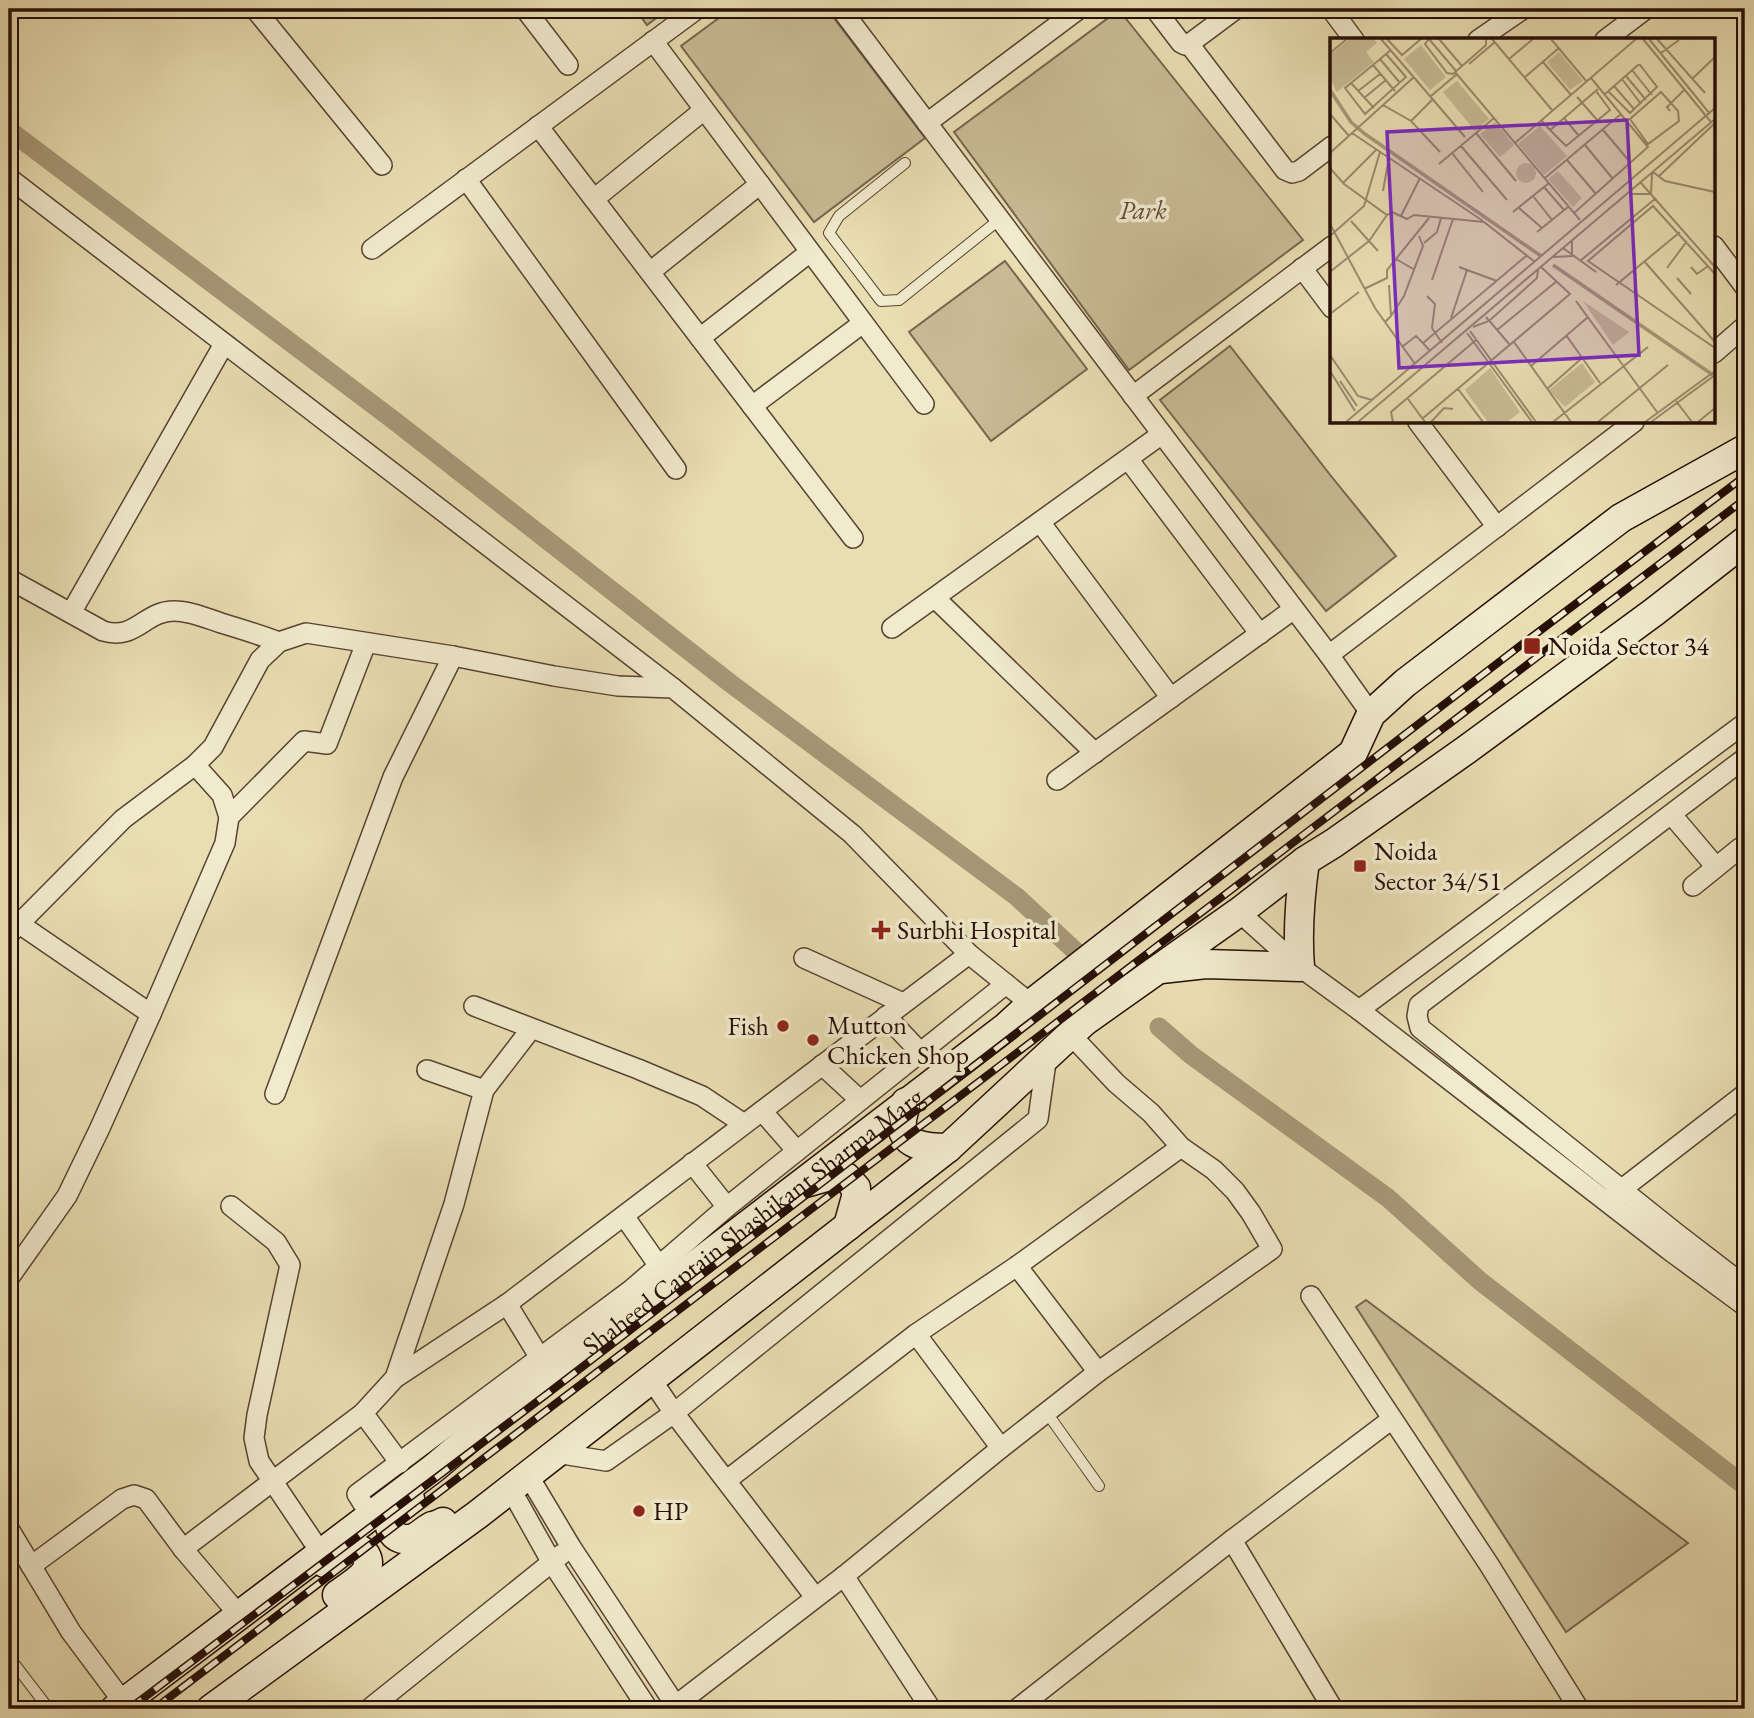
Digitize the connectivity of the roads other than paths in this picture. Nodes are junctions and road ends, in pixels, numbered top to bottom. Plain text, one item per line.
1 (255, 9) edge
2 (525, 9) edge
3 (697, 9) edge
4 (841, 9) edge
5 (1155, 9) edge
6 (1236, 9) edge
7 (1331, 9) edge
8 (1523, 9) edge
9 (1646, 9) edge
10 (1068, 12) edge
11 (1353, 38) edge
12 (1481, 38) edge
13 (1608, 38) edge
14 (653, 41) junction
15 (1187, 45) junction
16 (568, 65) dead end
17 (704, 110) junction
18 (927, 123) junction
19 (538, 126) junction
20 (1330, 148) edge
21 (905, 163) dead end
22 (383, 165) dead end
23 (466, 179) junction
24 (9, 180) edge
25 (760, 184) junction
26 (594, 199) junction
27 (1000, 219) junction
28 (1330, 247) edge
29 (372, 249) dead end
30 (1716, 249) edge
31 (810, 252) junction
32 (1302, 268) junction
33 (650, 272) junction
34 (1745, 287) edge
35 (1330, 305) edge
36 (863, 323) junction
37 (1745, 326) edge
38 (700, 338) junction
39 (224, 344) junction
40 (1716, 351) edge
41 (1133, 396) junction
42 (924, 404) dead end
43 (752, 406) junction
44 (1420, 424) edge
45 (1628, 424) edge
46 (1162, 434) junction
47 (1745, 449) edge
48 (1128, 459) junction
49 (676, 469) dead end
50 (1040, 522) junction
51 (1497, 527) junction
52 (853, 538) dead end
53 (1745, 543) edge
54 (9, 579) edge
55 (934, 598) junction
56 (1294, 609) junction
57 (71, 614) junction
58 (892, 628) dead end
59 (1261, 634) junction
60 (279, 642) junction
61 (366, 643) junction
62 (453, 656) junction
63 (1329, 656) junction
64 (673, 688) junction
65 (1171, 698) junction
66 (1371, 714) junction
67 (1745, 723) edge
68 (1096, 753) junction
69 (1745, 758) edge
70 (195, 765) junction
71 (1058, 780) dead end
72 (1672, 815) junction
73 (229, 817) junction
74 (1741, 848) dead end
75 (1305, 861) junction
76 (1716, 867) junction
77 (1693, 886) dead end
78 (1239, 912) junction
79 (13, 928) edge
80 (969, 954) junction
81 (804, 958) dead end
82 (1300, 967) junction
83 (1151, 974) junction
84 (1006, 984) junction
85 (903, 1003) junction
86 (1031, 1004) junction
87 (474, 1006) dead end
88 (1359, 1010) junction
89 (151, 1014) junction
90 (886, 1016) junction
91 (1078, 1027) junction
92 (531, 1028) junction
93 (920, 1052) junction
94 (1047, 1055) junction
95 (822, 1065) junction
96 (427, 1070) dead end
97 (484, 1090) junction
98 (275, 1094) dead end
99 (1745, 1094) edge
100 (860, 1100) junction
101 (906, 1102) junction
102 (762, 1111) junction
103 (744, 1124) junction
104 (1181, 1147) junction
105 (948, 1148) junction
106 (797, 1151) junction
107 (692, 1163) junction
108 (802, 1184) junction
109 (1614, 1195) junction
110 (232, 1206) dead end
111 (727, 1207) junction
112 (624, 1216) junction
113 (848, 1226) junction
114 (659, 1266) junction
115 (1017, 1266) junction
116 (9, 1278) edge
117 (1745, 1286) edge
118 (1311, 1296) dead end
119 (507, 1304) junction
120 (1745, 1306) edge
121 (916, 1334) junction
122 (540, 1358) junction
123 (1098, 1372) junction
124 (395, 1378) junction
125 (651, 1379) junction
126 (363, 1413) junction
127 (674, 1413) junction
128 (1046, 1413) junction
129 (1392, 1419) junction
130 (1001, 1448) junction
131 (556, 1453) junction
132 (400, 1463) junction
133 (434, 1468) junction
134 (727, 1479) junction
135 (271, 1482) junction
136 (519, 1482) junction
137 (1099, 1486) dead end
138 (370, 1515) junction
139 (477, 1515) junction
140 (9, 1530) edge
141 (1232, 1540) junction
142 (571, 1547) junction
143 (183, 1549) junction
144 (321, 1553) junction
145 (551, 1561) junction
146 (31, 1566) junction
147 (844, 1576) junction
148 (815, 1597) junction
149 (245, 1611) junction
150 (9, 1657) edge
151 (281, 1658) junction
152 (119, 1706) edge
153 (675, 1708) edge
154 (49, 1709) edge
155 (211, 1709) edge
156 (369, 1709) edge
157 (648, 1709) edge
158 (931, 1709) edge
159 (1017, 1709) edge
160 (1333, 1709) edge
161 (1578, 1709) edge

1 - 22 street
2 - 16 street
3 - 14 street
4 - 18 street
5 - 15 street
6 - 15 street
7 - 11 street
8 - 12 street
9 - 13 street
10 - 18 street
14 - 17 street
14 - 19 street
15 - 20 street
17 - 25 street
17 - 26 street
18 - 27 street
19 - 23 street
19 - 26 street
21 - 27 lane
23 - 29 street
23 - 49 street
24 - 39 street
25 - 31 street
25 - 33 street
26 - 33 street
27 - 41 street
28 - 32 street
30 - 34 street
31 - 36 street
31 - 38 street
32 - 35 street
32 - 41 street
33 - 38 street
36 - 42 street
36 - 43 street
37 - 40 street
38 - 43 street
39 - 57 street
39 - 64 street
41 - 46 street
43 - 52 street
44 - 51 street
45 - 51 street
46 - 48 street
46 - 56 street
47 - 66 main road, Shaheed Captain Shashikant Sharma Marg
48 - 50 street
48 - 59 street
50 - 55 street
50 - 65 street
51 - 63 street
53 - 75 main road
54 - 57 street
55 - 58 street
55 - 68 street
56 - 59 street
56 - 63 street
57 - 60 street
59 - 65 street
60 - 61 street
60 - 70 street
61 - 62 street
61 - 73 street
62 - 64 street
62 - 98 street
63 - 66 street
64 - 80 street
65 - 68 street
66 - 86 main road, Shaheed Captain Shashikant Sharma Marg
67 - 88 street
68 - 71 street
69 - 72 street
70 - 73 street
70 - 79 street
72 - 76 street
72 - 109 street
73 - 89 street
74 - 76 street
75 - 78 main road
75 - 82 main road
76 - 77 street
78 - 82 street
78 - 83 main road
79 - 89 street
80 - 84 street
80 - 85 street
81 - 85 street
82 - 83 main road
82 - 88 street
83 - 91 main road
84 - 86 street
84 - 93 street
85 - 90 street
86 - 101 main road, Shaheed Captain Shashikant Sharma Marg
87 - 92 street
88 - 109 street
89 - 116 street
90 - 93 street
90 - 95 street
91 - 94 main road
91 - 104 street
92 - 97 street
92 - 103 street
93 - 100 street
94 - 105 main road
94 - 127 street
95 - 100 street
95 - 102 street
96 - 97 street
97 - 124 street
99 - 109 street
100 - 106 street
101 - 105 main road
101 - 108 main road, Shaheed Captain Shashikant Sharma Marg
102 - 103 street
102 - 106 street
103 - 107 street
104 - 115 street
104 - 123 street
105 - 113 main road
106 - 111 street
107 - 111 street
107 - 112 street
108 - 113 main road
108 - 133 main road, Shaheed Captain Shashikant Sharma Marg
109 - 117 street
109 - 120 street
110 - 135 street
111 - 114 street
112 - 114 street
112 - 119 street
113 - 125 main road
114 - 122 street
115 - 121 street
115 - 123 street
118 - 129 street
119 - 122 street
119 - 124 street
121 - 130 street
121 - 134 street
122 - 132 street
123 - 128 street
124 - 126 street
125 - 127 street
125 - 131 main road
126 - 132 street
126 - 135 street
127 - 131 street
127 - 134 street
128 - 130 street
128 - 137 lane
129 - 141 street
129 - 161 street
130 - 147 street
131 - 136 main road
132 - 138 street
133 - 138 main road, Shaheed Captain Shashikant Sharma Marg
133 - 139 main road
134 - 148 street
135 - 143 street
135 - 144 street
136 - 139 main road
136 - 142 street
136 - 145 street
138 - 144 main road, Shaheed Captain Shashikant Sharma Marg
139 - 151 main road
140 - 146 street
141 - 159 street
141 - 160 street
142 - 145 street
142 - 153 street
143 - 146 street
143 - 149 street
144 - 149 main road, Shaheed Captain Shashikant Sharma Marg
145 - 156 street
145 - 157 street
146 - 152 street
147 - 148 street
147 - 158 street
148 - 153 street
149 - 151 main road
149 - 152 main road, Shaheed Captain Shashikant Sharma Marg
150 - 154 lane
151 - 155 main road

